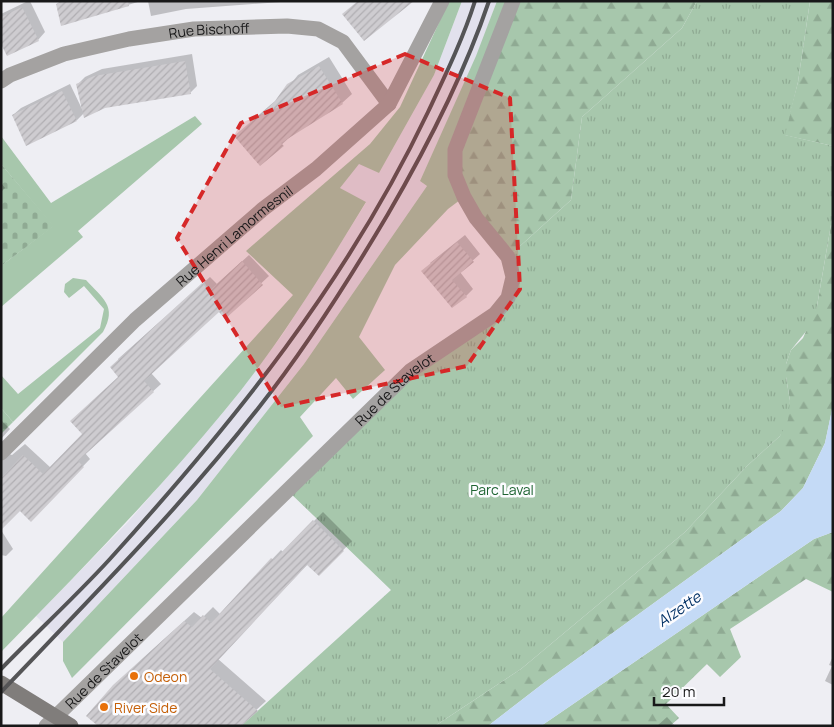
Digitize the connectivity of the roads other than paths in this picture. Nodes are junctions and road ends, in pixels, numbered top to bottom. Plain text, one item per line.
1 (442, 1) edge
2 (513, 1) edge
3 (1, 80) edge
4 (389, 104) junction
5 (1, 453) edge
6 (1, 683) edge
7 (51, 721) edge
8 (71, 726) edge

1 - 4 street, Rue Henri Lamormesnil
2 - 7 street, Rue de Stavelot
3 - 4 street, Rue Bischoff
4 - 5 street, Rue Henri Lamormesnil
6 - 7 main road
7 - 8 main road

